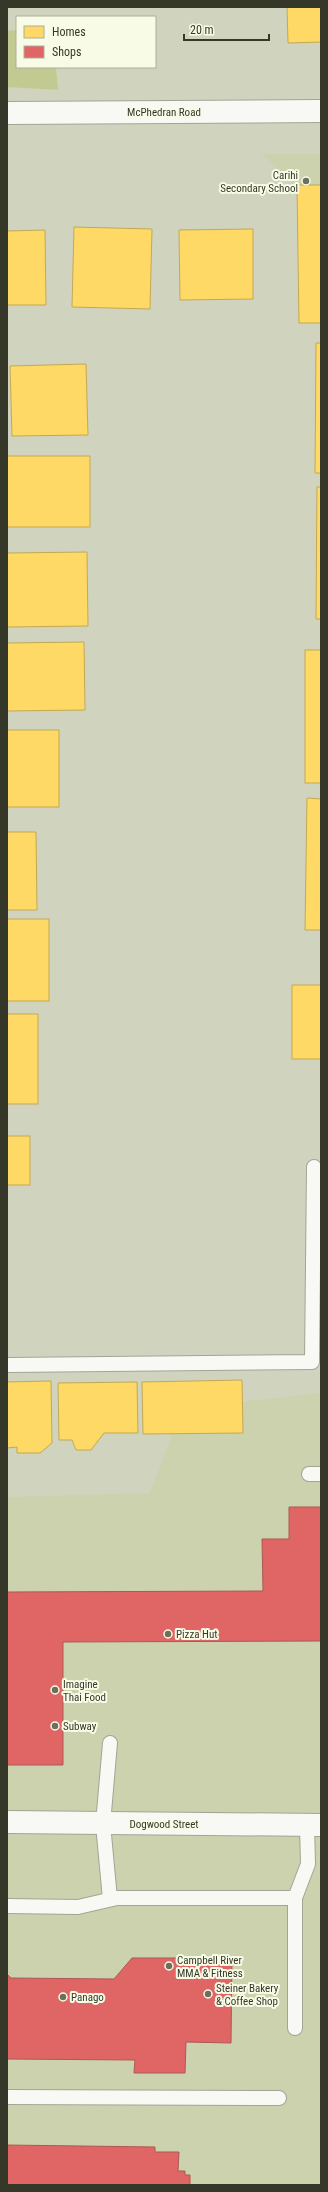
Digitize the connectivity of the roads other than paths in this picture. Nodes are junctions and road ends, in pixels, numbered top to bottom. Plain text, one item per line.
1 (321, 112) edge
2 (7, 113) edge
3 (314, 1167) dead end
4 (317, 1288) edge
5 (7, 1365) edge
6 (110, 1743) dead end
7 (7, 1822) edge
8 (103, 1824) junction
9 (314, 1825) edge
10 (295, 1898) junction
11 (110, 1899) junction
12 (7, 1906) edge
13 (295, 2028) dead end
14 (7, 2097) edge
15 (279, 2098) dead end

1 - 2 street, McPhedran Road
3 - 4 lane
4 - 5 lane
6 - 8 lane
7 - 8 street, Dogwood Street
8 - 9 street, Dogwood Street
8 - 11 lane
9 - 10 lane
10 - 11 lane
10 - 13 lane
11 - 12 lane
14 - 15 lane

